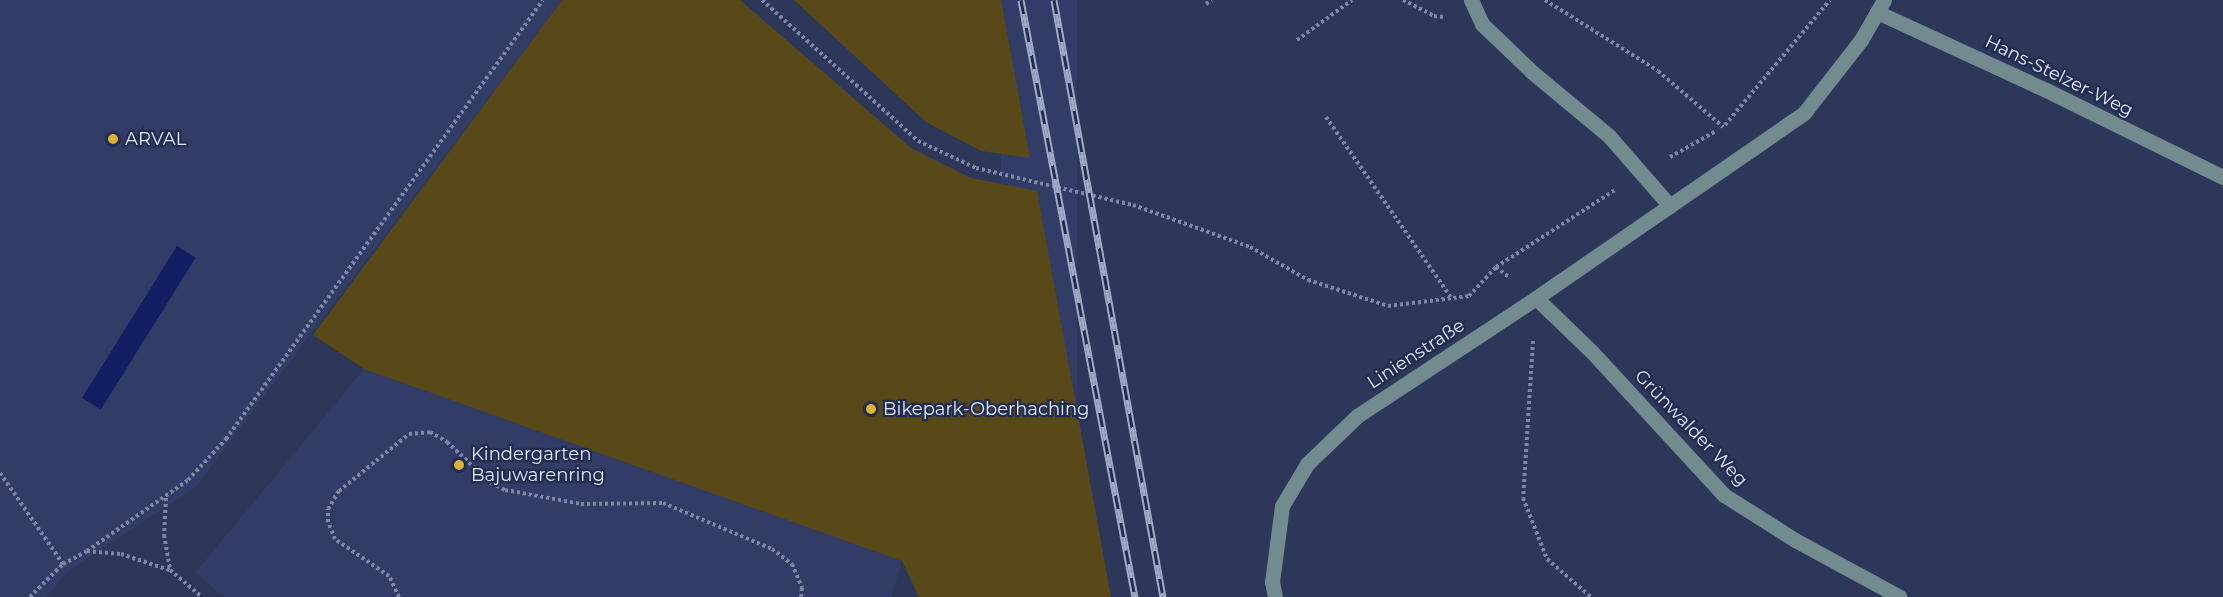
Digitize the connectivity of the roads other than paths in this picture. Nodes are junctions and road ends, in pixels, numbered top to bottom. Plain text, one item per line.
1 (1470, 0) edge
2 (1881, 6) edge
3 (2223, 177) edge
4 (1670, 206) junction
5 (1536, 298) junction
6 (1275, 597) edge
7 (1900, 597) edge

1 - 4 street
2 - 3 street, Hans-Stelzer-Weg
2 - 4 street, Linienstraße
4 - 5 street, Linienstraße
5 - 6 street, Linienstraße
5 - 7 street, Grünwalder Weg

